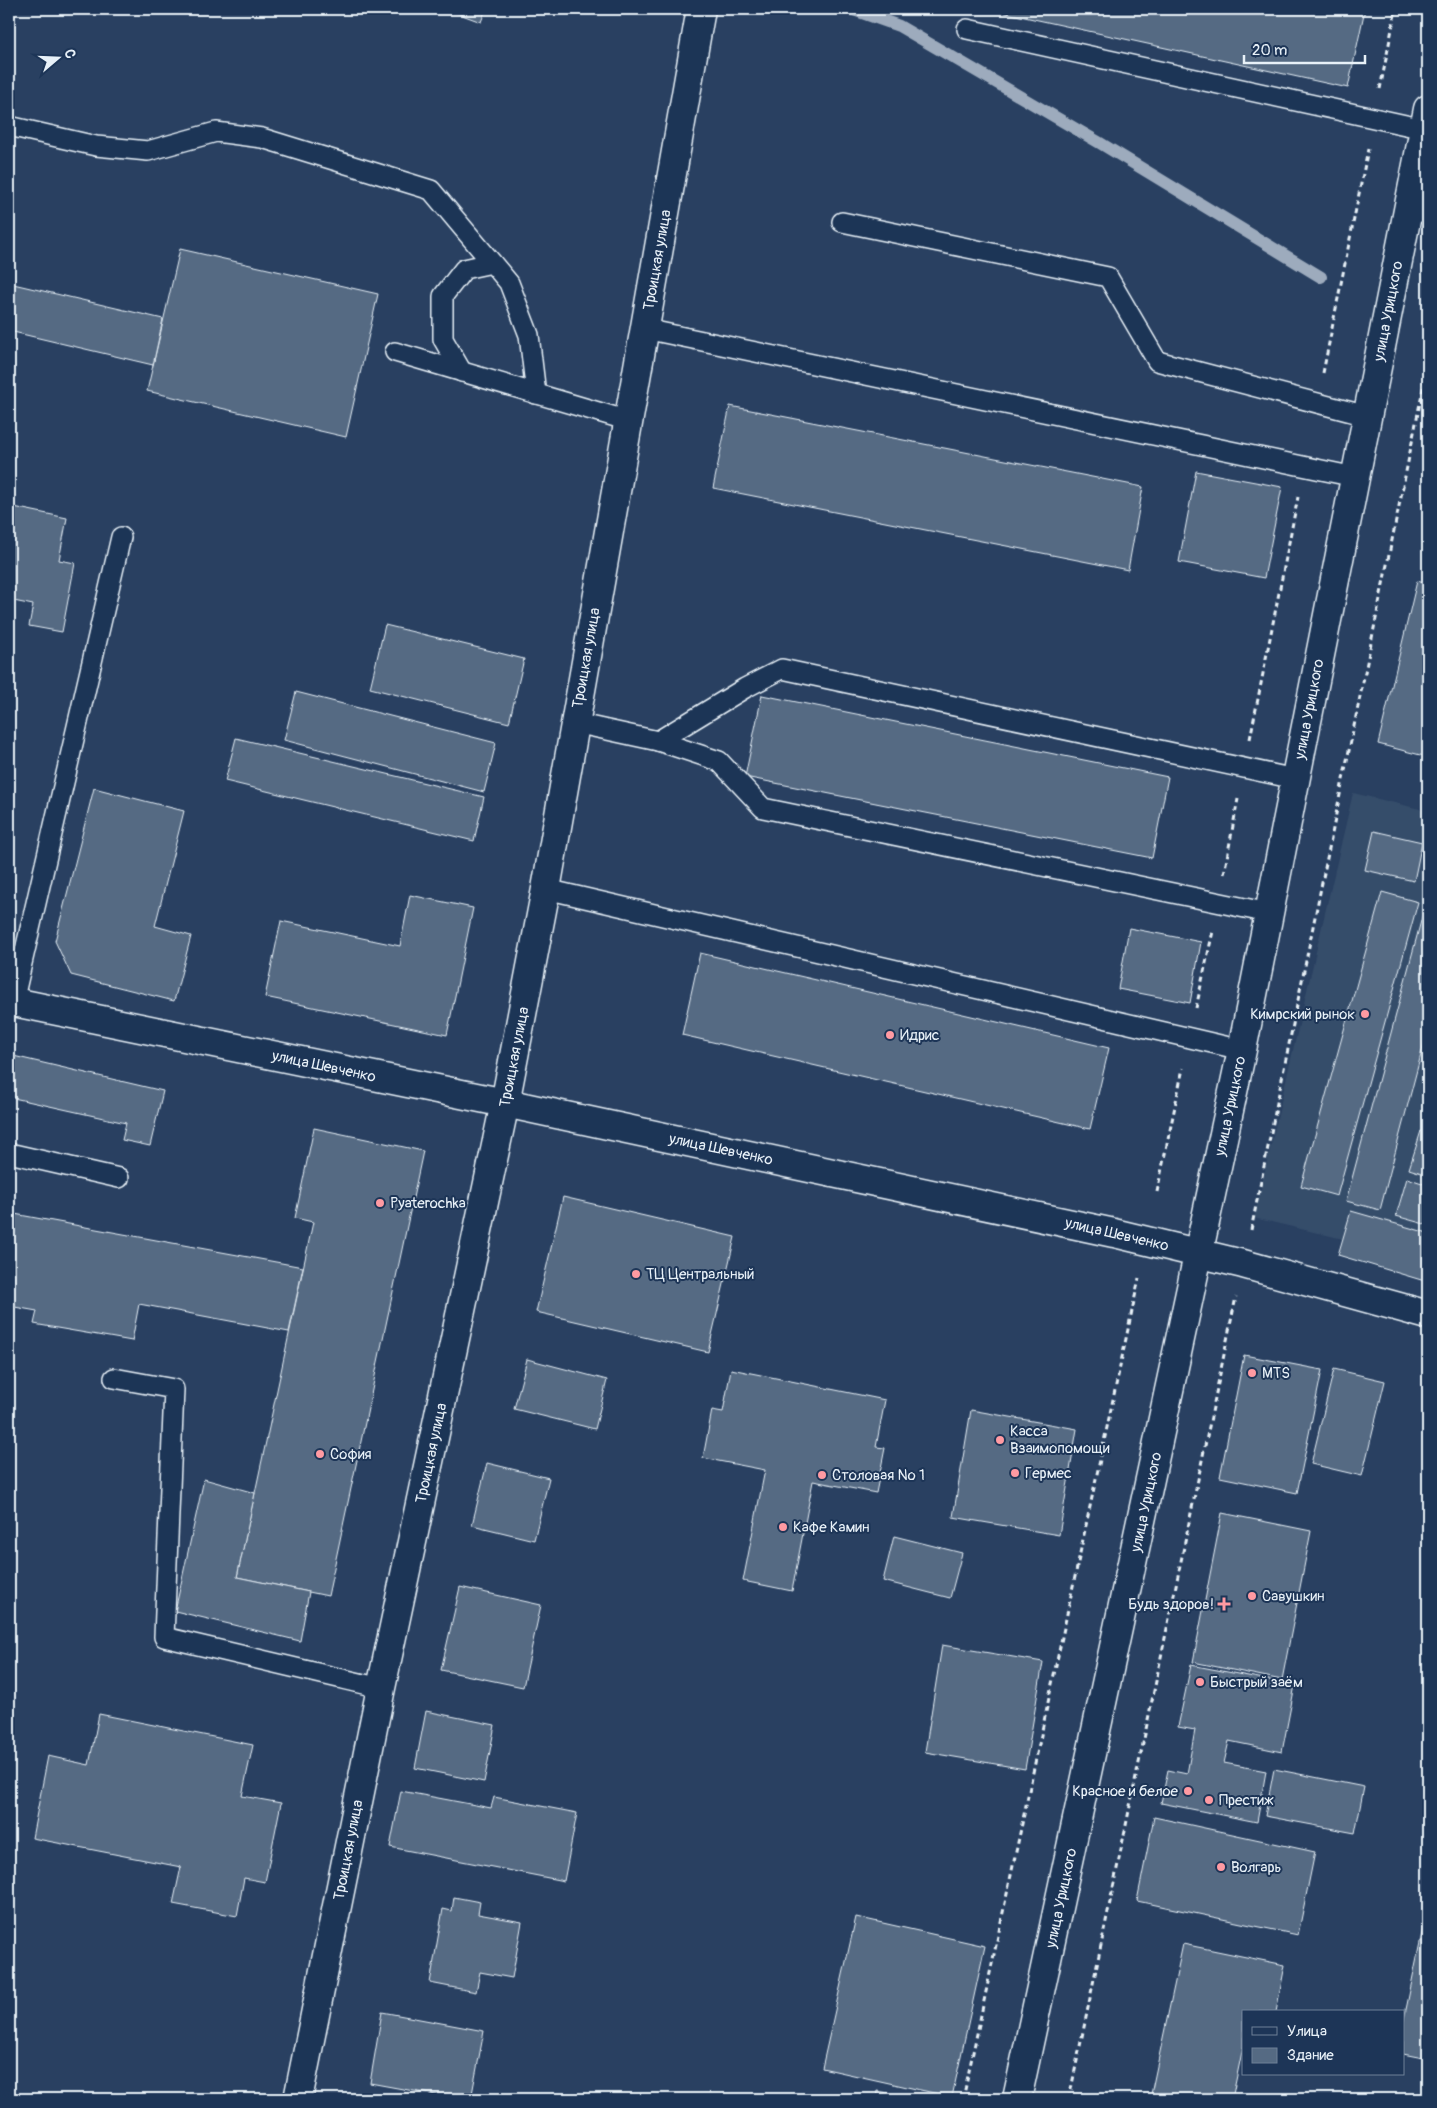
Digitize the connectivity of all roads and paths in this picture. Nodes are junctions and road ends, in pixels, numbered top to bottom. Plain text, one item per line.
1 (701, 9) edge
2 (1396, 9) edge
3 (967, 29) dead end
4 (1374, 118) junction
5 (1426, 119) edge
6 (9, 126) edge
7 (1419, 211) edge
8 (842, 222) dead end
9 (492, 263) junction
10 (645, 329) junction
11 (396, 352) dead end
12 (1428, 364) edge
13 (462, 372) junction
14 (536, 394) junction
15 (1317, 403) junction
16 (1367, 416) junction
17 (629, 421) junction
18 (1305, 466) junction
19 (1355, 477) junction
20 (121, 537) dead end
21 (575, 723) junction
22 (658, 742) junction
23 (1244, 768) junction
24 (1295, 779) junction
25 (546, 888) junction
26 (1219, 902) junction
27 (1269, 913) junction
28 (11, 1002) edge
29 (1196, 1008) dead end
30 (1242, 1050) junction
31 (1184, 1067) dead end
32 (505, 1103) junction
33 (9, 1153) edge
34 (119, 1178) dead end
35 (1157, 1192) dead end
36 (1200, 1253) junction
37 (1243, 1264) junction
38 (1138, 1278) dead end
39 (1428, 1315) edge
40 (114, 1378) dead end
41 (381, 1688) junction
42 (298, 2099) edge
43 (963, 2099) edge
44 (1017, 2099) edge
45 (1069, 2099) edge

1 - 10 street, Троицкая улица
2 - 4 path
3 - 4 lane
4 - 5 lane
4 - 15 path
5 - 7 street, улица Урицкого
6 - 9 lane
7 - 16 street, улица Урицкого
8 - 15 lane
9 - 13 lane
9 - 14 lane
10 - 17 street, Троицкая улица
10 - 18 lane
11 - 13 lane
12 - 37 path
13 - 14 lane
14 - 17 lane
15 - 16 lane
16 - 19 street, улица Урицкого
17 - 21 street, Троицкая улица
18 - 19 lane
18 - 23 path
19 - 24 street, улица Урицкого
20 - 28 lane
21 - 22 lane
21 - 25 street, Троицкая улица
22 - 23 lane
22 - 26 lane
23 - 24 lane
23 - 26 path
24 - 27 street, улица Урицкого
25 - 30 lane
25 - 32 street, Троицкая улица
26 - 27 lane
26 - 29 path
27 - 30 street, улица Урицкого
28 - 32 street, улица Шевченко
30 - 36 street, улица Урицкого
31 - 35 path
32 - 36 street, улица Шевченко
32 - 41 street, Троицкая улица
33 - 34 lane
36 - 37 street, улица Шевченко
36 - 44 street, улица Урицкого
37 - 39 street, улица Шевченко
37 - 45 path
38 - 43 path
40 - 41 lane
41 - 42 street, Троицкая улица

